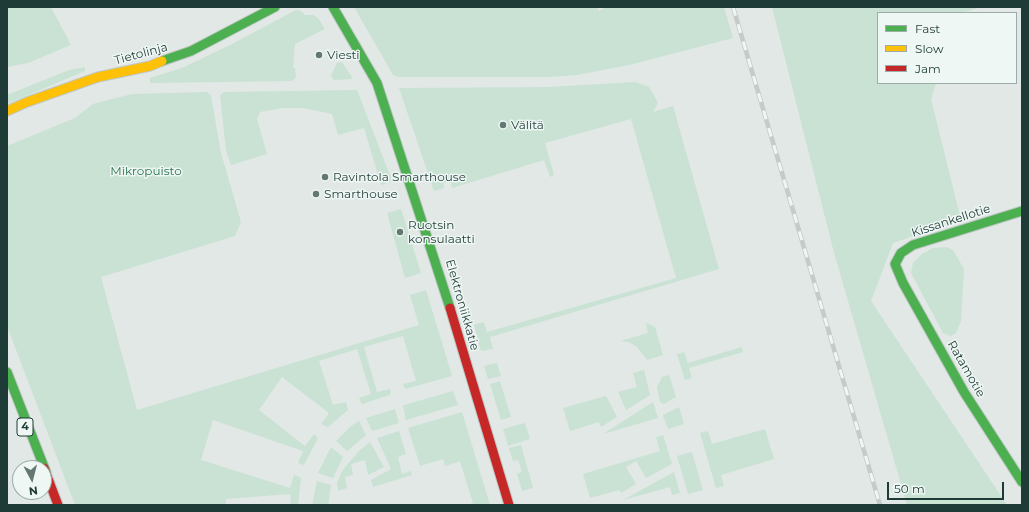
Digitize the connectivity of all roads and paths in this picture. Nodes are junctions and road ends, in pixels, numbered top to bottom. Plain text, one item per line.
1 (275, 7) edge
2 (333, 7) edge
3 (7, 111) edge
4 (1022, 211) edge
5 (895, 264) joint
6 (7, 372) edge
7 (7, 385) edge
8 (40, 460) edge
9 (40, 460) edge
10 (1022, 482) edge
11 (52, 490) edge
12 (58, 505) edge
13 (509, 505) edge

1 - 3 main road, Tietolinja
2 - 13 main road, Elektroniikkatie
4 - 5 main road, Kissankellotie
5 - 10 main road, Ratamotie
6 - 8 main road
7 - 9 main road, 4
11 - 12 main road, 4

